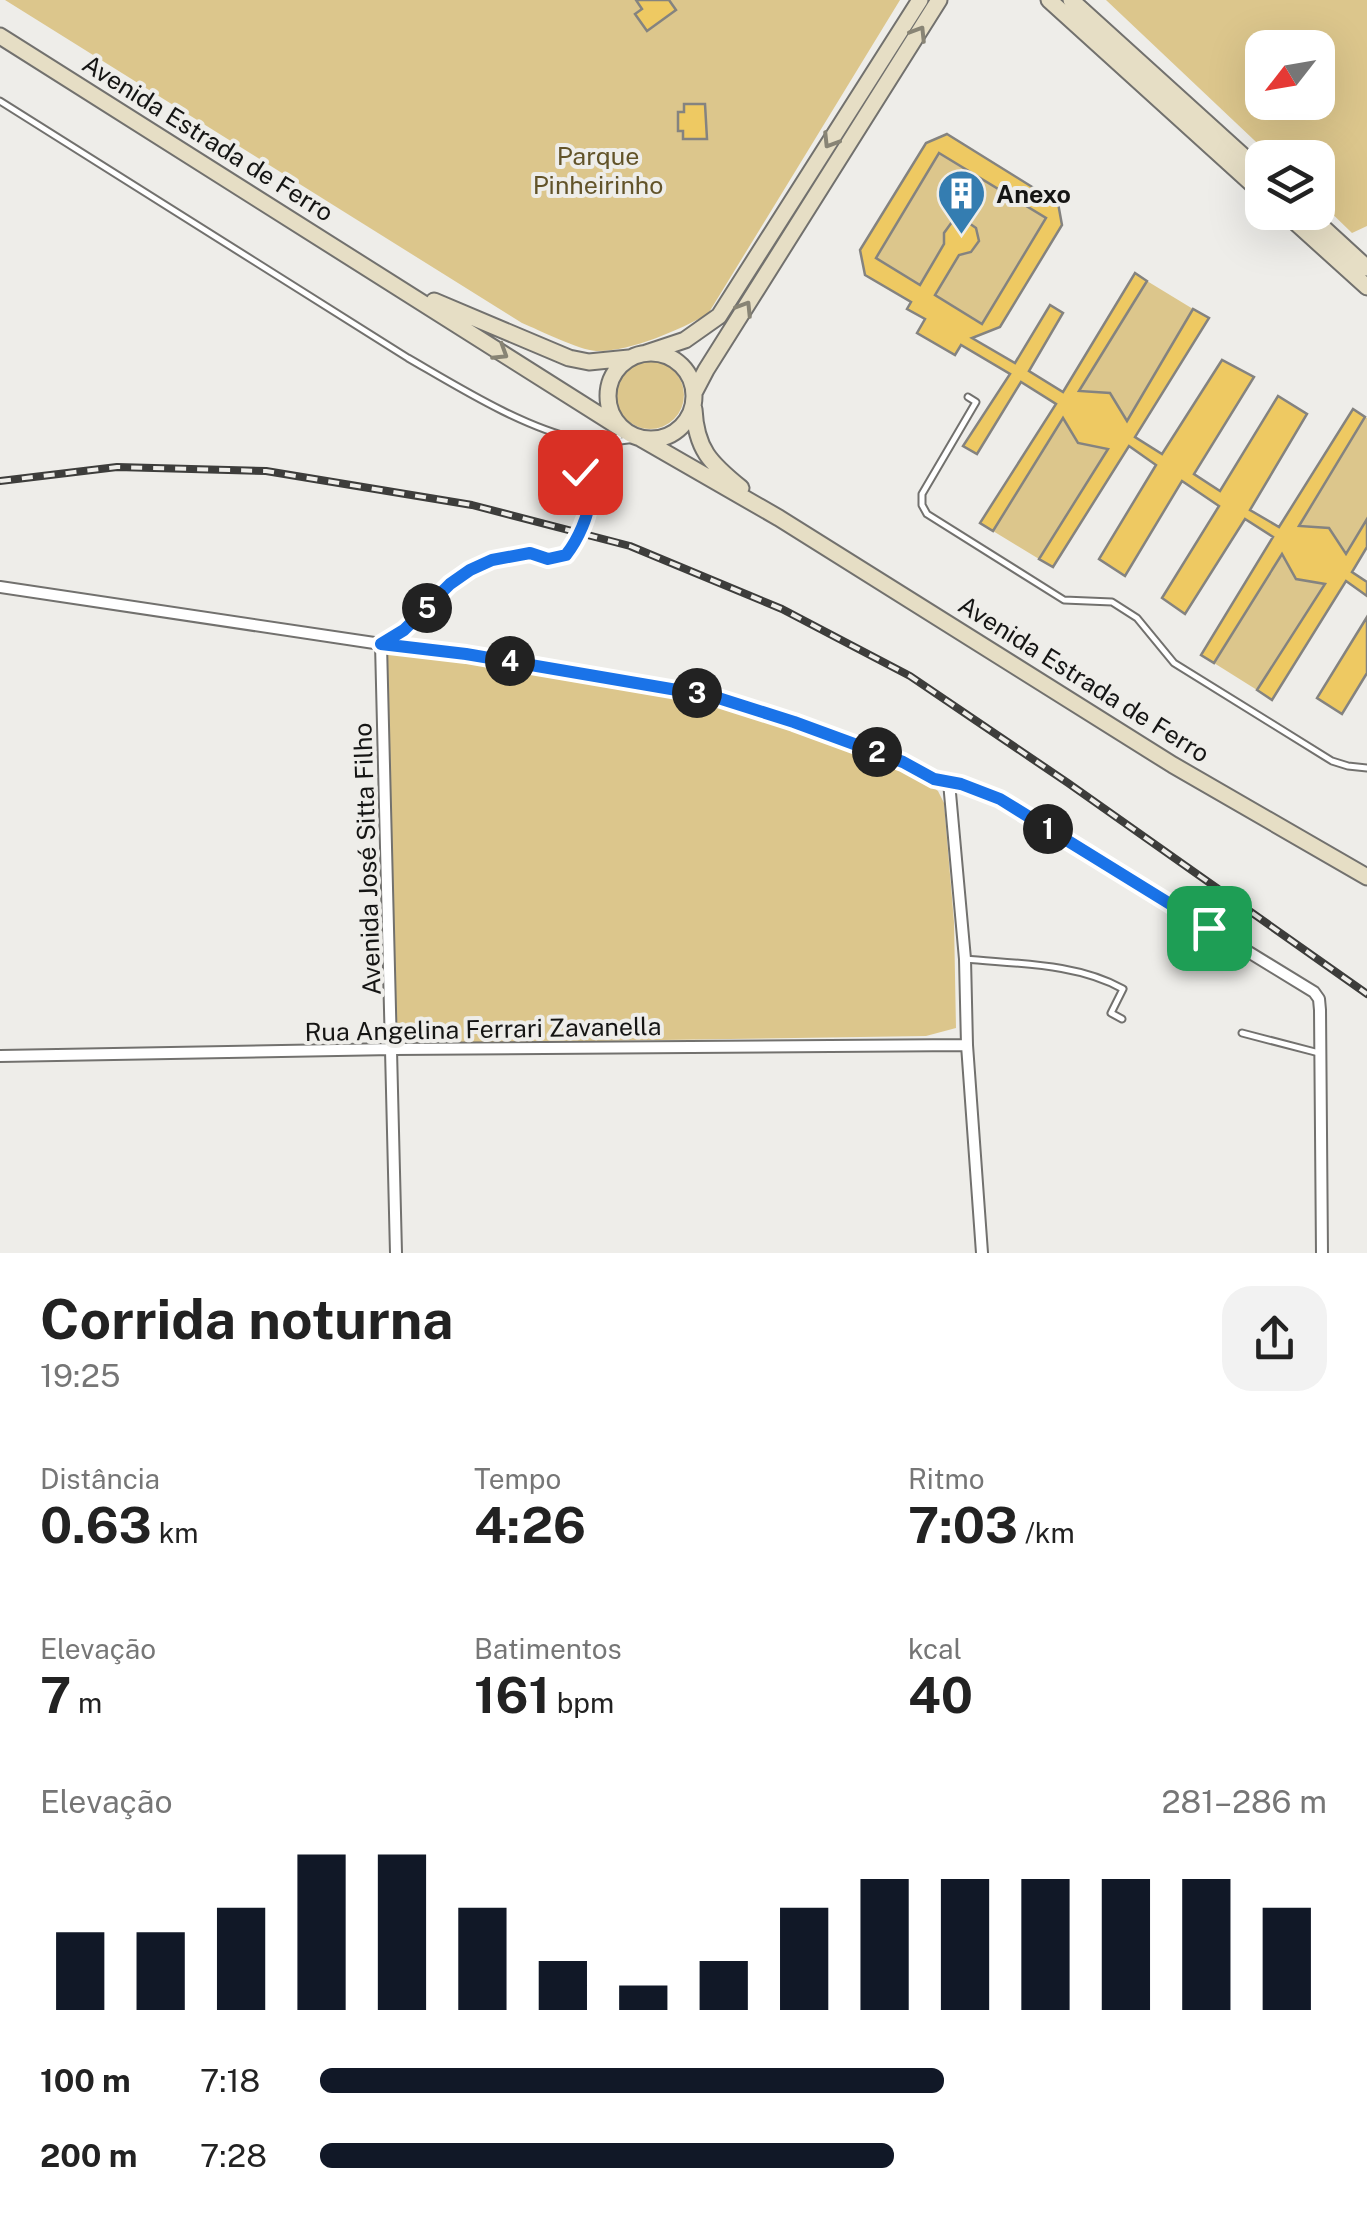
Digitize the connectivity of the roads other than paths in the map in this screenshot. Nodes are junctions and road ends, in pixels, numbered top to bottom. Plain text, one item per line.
1 (920, 0) edge
2 (939, 0) edge
3 (1049, 0) edge
4 (1071, 0) edge
5 (0, 36) edge
6 (0, 101) edge
7 (1245, 159) edge
8 (1245, 178) edge
9 (1304, 230) edge
10 (1326, 230) edge
11 (1367, 268) edge
12 (390, 282) junction
13 (1367, 287) edge
14 (638, 355) junction
15 (968, 397) dead end
16 (694, 400) junction
17 (626, 437) junction
18 (779, 518) junction
19 (0, 586) edge
20 (381, 644) junction
21 (1367, 768) edge
22 (949, 782) junction
23 (1367, 877) edge
24 (965, 959) junction
25 (1122, 1020) dead end
26 (1242, 1033) dead end
27 (967, 1045) junction
28 (393, 1050) junction
29 (1320, 1053) junction
30 (0, 1056) edge
31 (396, 1253) edge
32 (982, 1253) edge
33 (1322, 1253) edge

1 -> 14 main road
16 -> 2 main road
3 - 8 main road
4 - 7 main road
5 - 12 main road, Avenida Estrada de Ferro
6 - 17 lane
9 - 13 main road
10 - 11 main road
12 - 14 main road, Avenida Estrada de Ferro
12 -> 17 main road, Avenida Estrada de Ferro
14 - 16 main road, Avenida Estrada de Ferro
14 - 17 main road
15 - 21 lane
16 - 17 main road
16 - 18 main road, Avenida Estrada de Ferro
17 - 18 main road, Avenida Estrada de Ferro
18 - 23 main road, Avenida Estrada de Ferro
19 - 20 street
20 - 22 street
20 - 28 street, Avenida José Sitta Filho
22 - 24 street
22 - 29 street
24 - 25 lane
24 - 27 street
26 - 29 lane
27 - 28 street, Rua Angelina Ferrari Zavanella
27 - 32 street
28 - 30 street, Rua Angelina Ferrari Zavanella
28 - 31 street, Avenida José Sitta Filho
29 - 33 street

